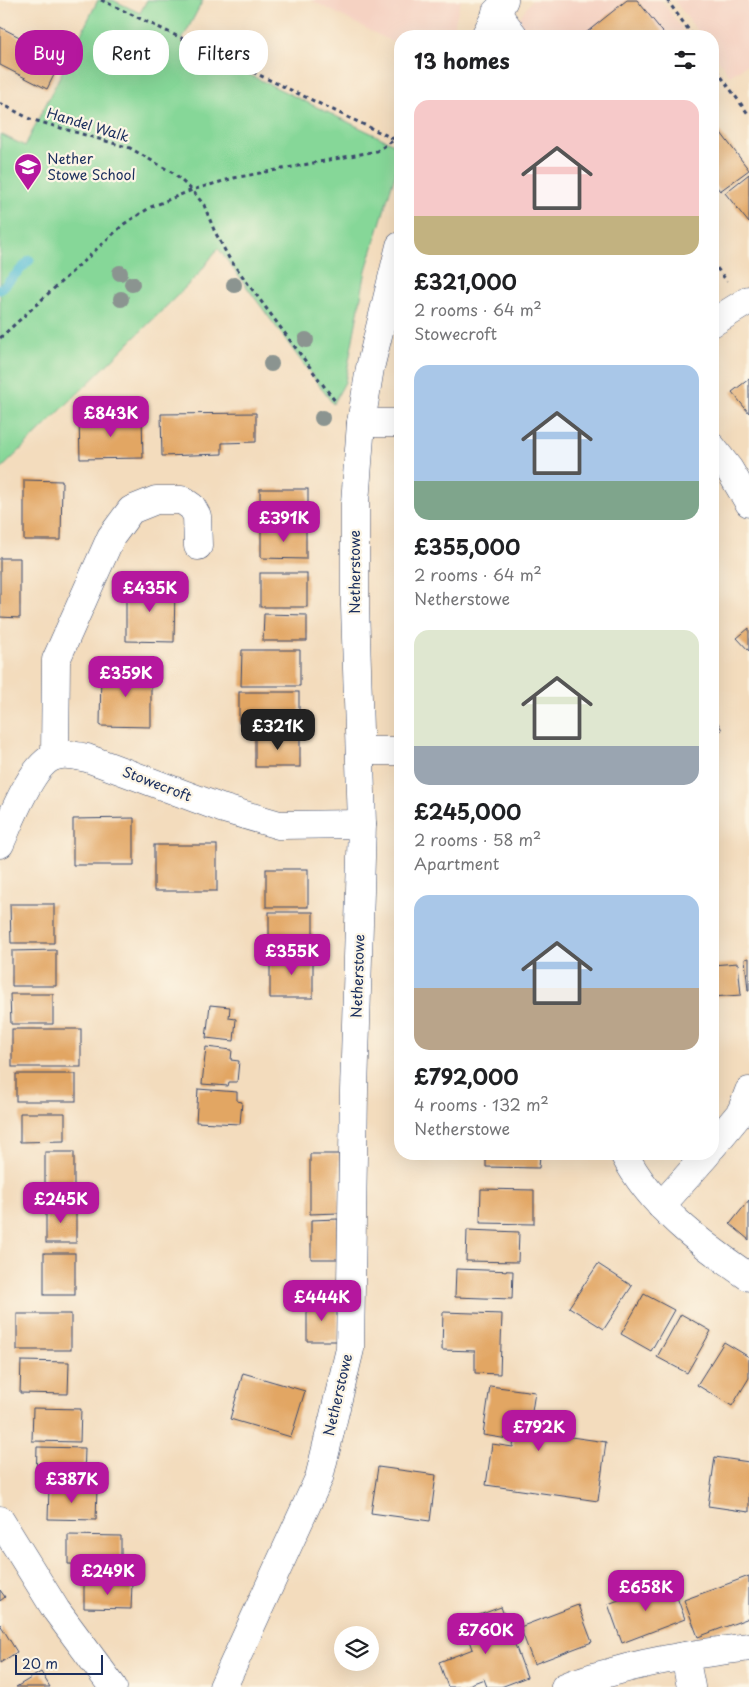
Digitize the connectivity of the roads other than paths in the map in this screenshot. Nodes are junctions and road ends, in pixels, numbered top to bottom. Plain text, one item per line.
1 (500, 6) edge
2 (488, 30) edge
3 (511, 30) edge
4 (394, 270) edge
5 (749, 300) edge
6 (719, 319) edge
7 (394, 424) edge
8 (361, 430) junction
9 (719, 456) edge
10 (749, 503) edge
11 (198, 546) dead end
12 (361, 751) junction
13 (394, 751) edge
14 (55, 756) junction
15 (362, 824) junction
16 (0, 844) edge
17 (749, 1091) edge
18 (719, 1139) edge
19 (627, 1160) edge
20 (702, 1160) edge
21 (661, 1206) junction
22 (749, 1277) edge
23 (0, 1520) edge
24 (749, 1647) edge
25 (685, 1656) junction
26 (113, 1687) edge
27 (223, 1687) edge
28 (564, 1687) edge
29 (691, 1687) edge

1 - 2 street
1 - 3 street
4 - 8 street, Netherstowe
5 - 6 street
7 - 8 street
8 - 12 street, Netherstowe
9 - 10 street
11 - 14 street
12 - 13 street
12 - 15 street, Netherstowe
14 - 15 street, Stowecroft
14 - 16 street
15 - 27 street, Netherstowe
17 - 18 street
19 - 21 street
20 - 21 street
21 - 22 street
23 - 26 street
24 - 25 street
25 - 28 street
25 - 29 street

